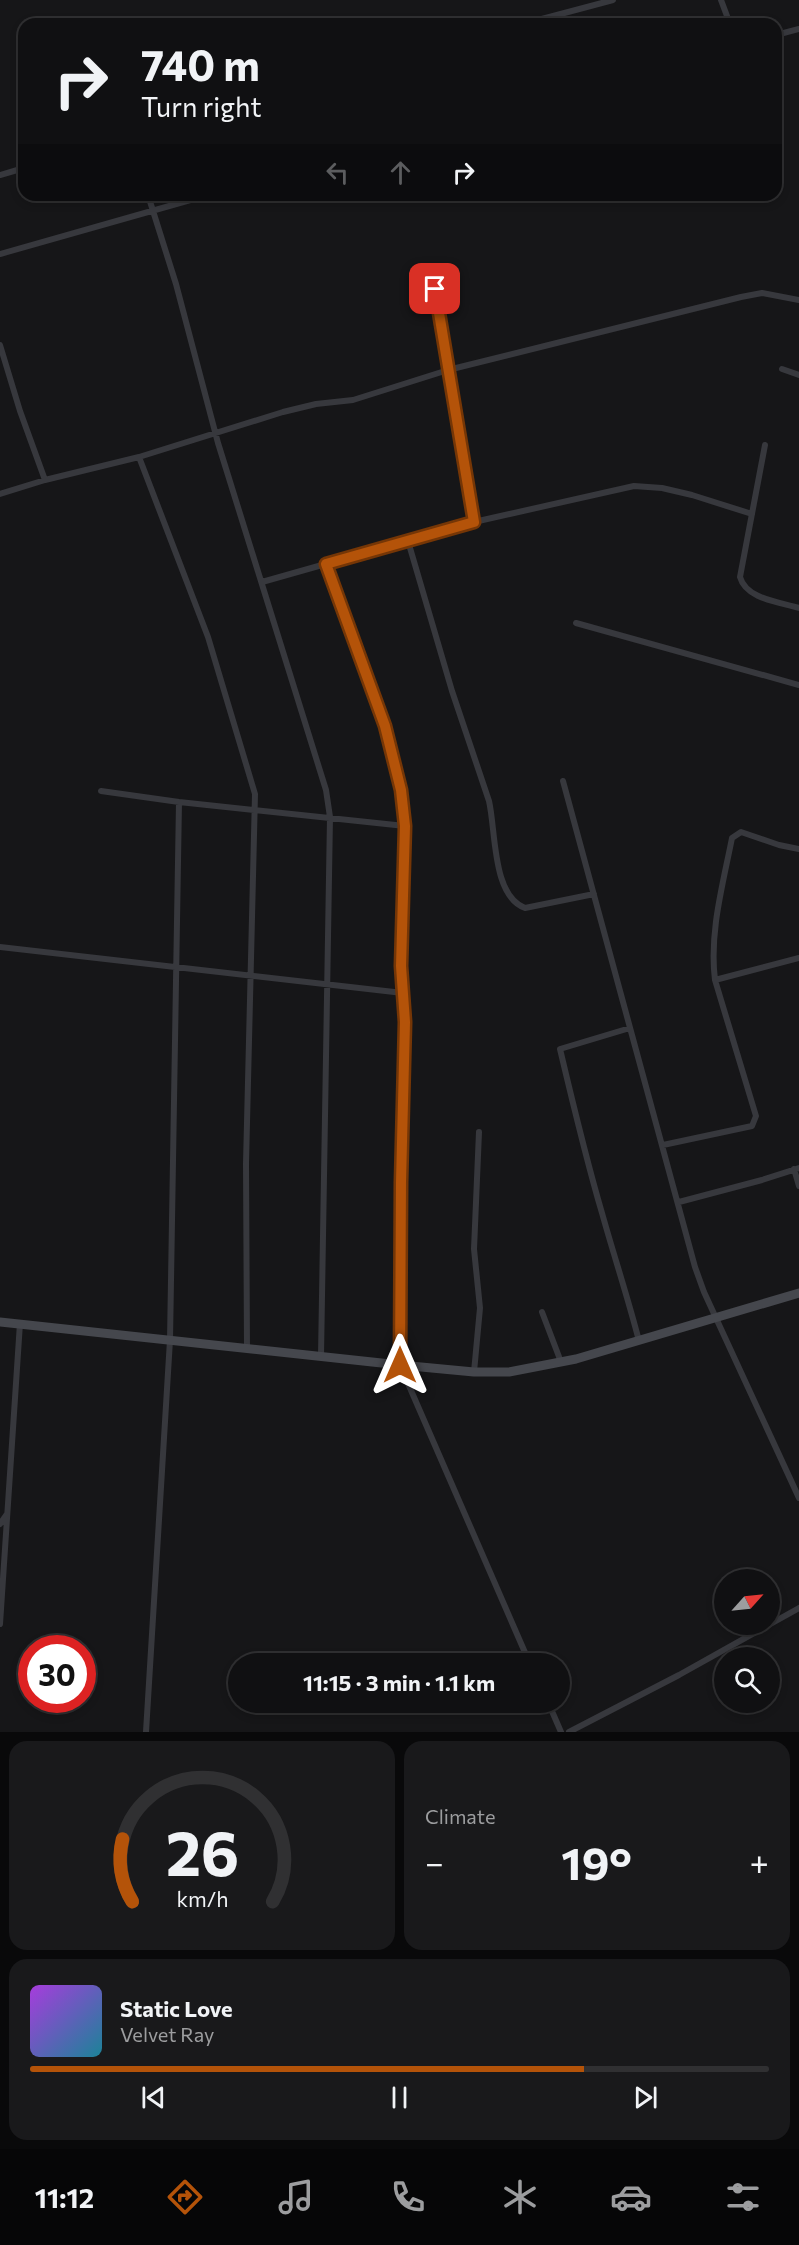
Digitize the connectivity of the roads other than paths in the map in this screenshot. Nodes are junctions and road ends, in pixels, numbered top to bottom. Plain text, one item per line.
1 (613, 0) edge
2 (721, 0) edge
3 (546, 18) edge
4 (727, 18) edge
5 (799, 29) edge
6 (782, 33) edge
7 (18, 170) edge
8 (0, 175) edge
9 (150, 201) edge
10 (186, 201) edge
11 (153, 210) junction
12 (0, 254) edge
13 (435, 289) dead end
14 (799, 300) edge
15 (0, 345) edge
16 (782, 369) dead end
17 (448, 370) junction
18 (799, 375) edge
19 (215, 434) junction
20 (765, 445) dead end
21 (139, 457) junction
22 (45, 480) junction
23 (0, 494) edge
24 (752, 514) junction
25 (474, 522) junction
26 (408, 541) junction
27 (326, 564) junction
28 (262, 582) junction
29 (799, 608) edge
30 (576, 622) dead end
31 (799, 685) edge
32 (563, 781) dead end
33 (101, 790) dead end
34 (179, 802) junction
35 (256, 810) junction
36 (330, 817) junction
37 (405, 826) junction
38 (799, 849) edge
39 (594, 894) junction
40 (0, 947) edge
41 (799, 958) edge
42 (176, 967) junction
43 (251, 976) junction
44 (715, 980) junction
45 (328, 985) junction
46 (403, 993) junction
47 (630, 1028) junction
48 (478, 1132) dead end
49 (663, 1145) junction
50 (797, 1168) edge
51 (799, 1186) edge
52 (679, 1202) junction
53 (799, 1293) edge
54 (542, 1312) dead end
55 (717, 1317) junction
56 (0, 1322) edge
57 (20, 1323) junction
58 (170, 1340) junction
59 (639, 1341) junction
60 (247, 1348) junction
61 (321, 1356) junction
62 (561, 1362) junction
63 (400, 1365) junction
64 (474, 1372) junction
65 (799, 1498) edge
66 (7, 1513) junction
67 (0, 1524) edge
68 (799, 1608) edge
69 (0, 1624) edge
70 (525, 1653) edge
71 (553, 1713) edge
72 (146, 1732) edge
73 (561, 1732) edge
74 (569, 1732) edge

1 - 3 street
2 - 4 street
5 - 6 street
7 - 8 street
9 - 11 street
10 - 11 street
11 - 12 street
11 - 19 street
13 - 17 street
14 - 17 street
15 - 22 street
16 - 18 street
17 - 19 street
17 - 25 street
19 - 21 street
19 - 28 street
20 - 24 street
21 - 22 street
21 - 35 street
22 - 23 street
24 - 25 street
24 - 29 street
25 - 26 street
26 - 27 street
26 - 39 street
27 - 28 street
27 - 37 street
28 - 36 street
30 - 31 street
32 - 39 street
33 - 34 street
34 - 35 street
34 - 42 street
35 - 36 street
35 - 43 street
36 - 37 street
36 - 45 street
37 - 46 street
38 - 44 street
39 - 47 street
40 - 42 street
41 - 44 street
42 - 43 street
42 - 58 street
43 - 45 street
43 - 60 street
44 - 49 street
45 - 46 street
45 - 61 street
46 - 63 street
47 - 49 street
47 - 59 street
48 - 64 street
49 - 52 street
50 - 51 street
50 - 52 street
52 - 55 street
53 - 55 street
54 - 62 street
55 - 59 street
55 - 65 street
56 - 57 street
57 - 58 street
57 - 66 street
58 - 60 street
58 - 72 street
59 - 62 street
60 - 61 street
61 - 63 street
62 - 64 street
63 - 64 street
63 - 70 street
66 - 67 street
66 - 69 street
68 - 74 street
71 - 73 street

